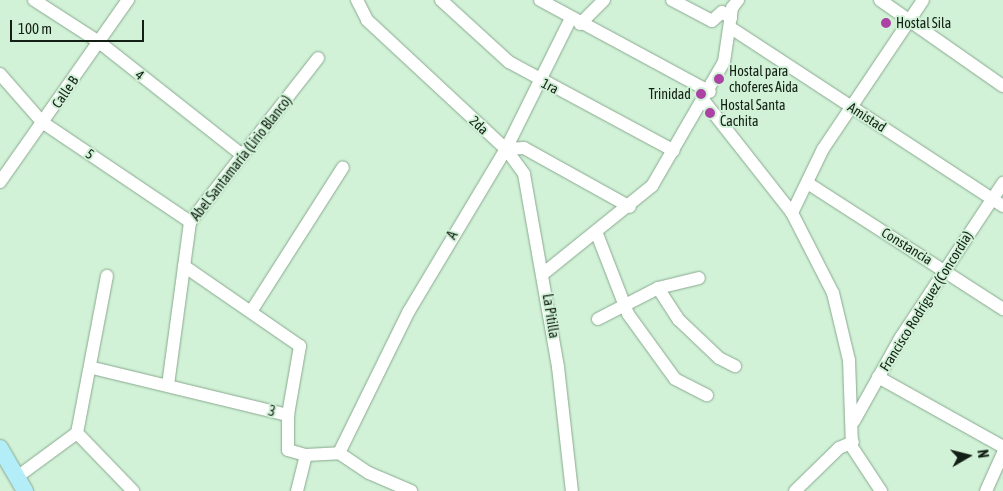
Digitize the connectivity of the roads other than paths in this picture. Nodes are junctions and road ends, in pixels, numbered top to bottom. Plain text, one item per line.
1 (34, 0) edge
2 (128, 0) edge
3 (441, 0) edge
4 (540, 0) edge
5 (604, 0) edge
6 (672, 0) edge
7 (738, 0) edge
8 (880, 0) edge
9 (923, 0) edge
10 (360, 1) edge
11 (909, 19) junction
12 (575, 22) junction
13 (731, 23) junction
14 (99, 42) junction
15 (318, 58) dead end
16 (0, 74) edge
17 (538, 80) junction
18 (1003, 86) edge
19 (707, 97) junction
20 (851, 106) junction
21 (42, 122) junction
22 (506, 149) junction
23 (674, 151) junction
24 (242, 155) junction
25 (343, 167) dead end
26 (0, 182) edge
27 (1003, 183) edge
28 (809, 184) junction
29 (998, 203) edge
30 (630, 207) junction
31 (792, 213) junction
32 (190, 222) junction
33 (597, 234) junction
34 (184, 266) junction
35 (944, 269) junction
36 (544, 273) junction
37 (107, 276) dead end
38 (699, 278) dead end
39 (658, 288) junction
40 (624, 302) junction
41 (1003, 309) edge
42 (252, 310) junction
43 (598, 319) dead end
44 (735, 366) dead end
45 (93, 368) junction
46 (878, 377) junction
47 (168, 385) junction
48 (707, 395) dead end
49 (288, 415) junction
50 (854, 421) junction
51 (77, 433) junction
52 (853, 442) junction
53 (0, 448) edge
54 (1003, 448) edge
55 (339, 453) junction
56 (1003, 453) edge
57 (306, 455) junction
58 (21, 484) edge
59 (383, 486) edge
60 (134, 491) edge
61 (297, 491) edge
62 (411, 491) edge
63 (572, 491) edge
64 (795, 491) edge
65 (881, 491) edge
66 (986, 491) edge

1 - 14 street, 4
2 - 14 street, Calle B
3 - 17 street, 1ra
4 - 12 street
5 - 12 street, A
6 - 13 street
7 - 13 street
8 - 11 street
9 - 11 street
10 - 22 street, 2da
11 - 18 street
11 - 20 street
12 - 17 street, A
12 - 19 street
13 - 19 street
13 - 20 street, Amistad
14 - 21 street, Calle B
14 - 24 street, 4
15 - 24 street, Abel Santamaría (Lirio Blanco)
16 - 21 street, 5
17 - 22 street, A
17 - 23 street, 1ra
19 - 23 street
19 - 31 street
20 - 28 street
20 - 29 street, Amistad
21 - 26 street, Calle B
21 - 32 street, 5
22 - 30 street
22 - 36 street, La Pitilla
22 - 55 street, A
23 - 30 street
24 - 32 street, Abel Santamaría (Lirio Blanco)
25 - 42 street
27 - 29 street, Francisco Rodríguez (Concordia)
28 - 31 street
28 - 35 street, Constancia
29 - 35 street, Francisco Rodríguez (Concordia)
30 - 33 street
31 - 50 street
32 - 34 street, Abel Santamaría (Lirio Blanco)
33 - 36 street
33 - 40 street
34 - 42 street
34 - 47 street, Abel Santamaría (Lirio Blanco)
35 - 41 street, Constancia
35 - 46 street, Francisco Rodríguez (Concordia)
36 - 63 street, La Pitilla
37 - 45 street
38 - 39 street
39 - 40 street
39 - 44 street
40 - 43 street
40 - 48 street
42 - 49 street
45 - 47 street, 3
45 - 51 street
46 - 50 street, Francisco Rodríguez (Concordia)
46 - 54 street
47 - 49 street, 3
49 - 57 street, 3
50 - 52 street
51 - 58 street
51 - 60 street
52 - 64 street
52 - 65 street
53 - 58 main road
55 - 57 street
55 - 59 street
56 - 66 street
57 - 61 street
59 - 62 street

